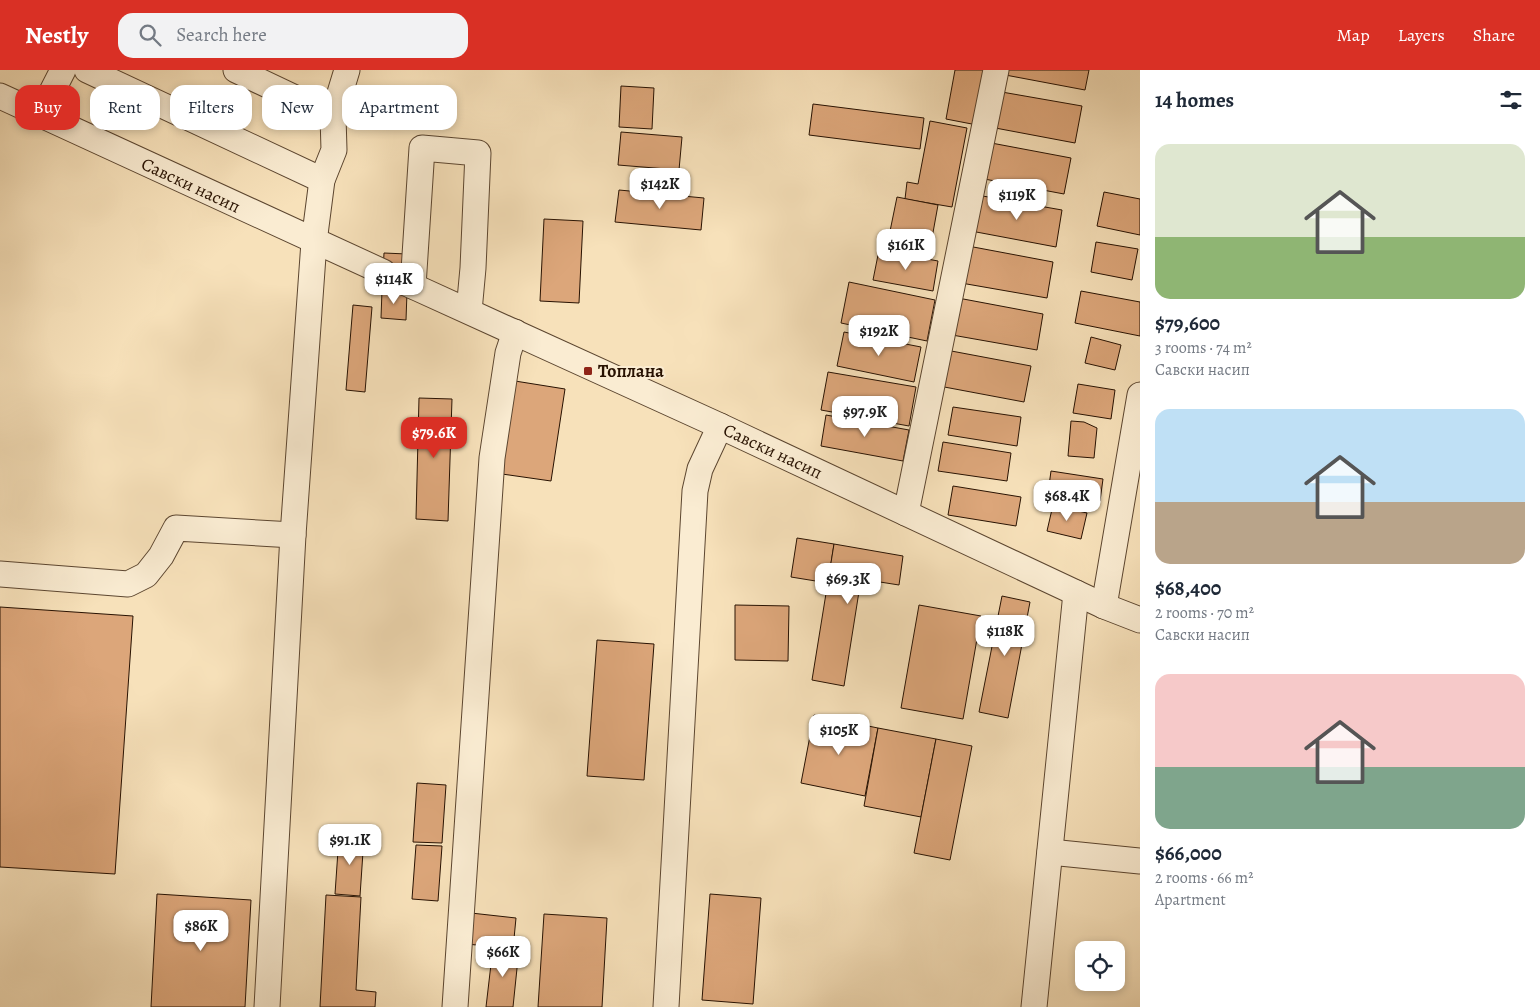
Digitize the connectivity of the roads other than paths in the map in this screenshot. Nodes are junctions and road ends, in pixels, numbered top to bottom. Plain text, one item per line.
1 (63, 70) edge
2 (87, 70) edge
3 (236, 70) edge
4 (347, 70) edge
5 (996, 70) edge
6 (55, 85) edge
7 (0, 96) edge
8 (15, 103) edge
9 (333, 116) junction
10 (72, 130) edge
11 (322, 180) junction
12 (314, 242) junction
13 (383, 272) dead end
14 (469, 310) junction
15 (515, 332) junction
16 (1140, 395) edge
17 (720, 426) junction
18 (906, 513) junction
19 (293, 536) junction
20 (0, 574) edge
21 (1076, 592) junction
22 (1104, 606) junction
23 (1140, 620) edge
24 (1050, 852) junction
25 (1140, 861) edge
26 (267, 1007) edge
27 (455, 1007) edge
28 (666, 1007) edge
29 (1034, 1007) edge

1 - 6 street
2 - 11 street
3 - 9 street
4 - 9 street
5 - 18 street
7 - 8 street, Савски насип
9 - 11 street
10 - 12 street, Савски насип
11 - 12 street
12 - 13 street, Савски насип
12 - 19 street
14 - 14 street, Савски насип
14 - 15 street, Савски насип
15 - 17 street, Савски насип
15 - 27 street
16 - 22 street
17 - 18 street, Савски насип
17 - 28 street
18 - 21 street, Савски насип
19 - 20 street
19 - 26 street
21 - 22 street, Савски насип
21 - 24 street
22 - 23 street, Савски насип
24 - 25 street
24 - 29 street

